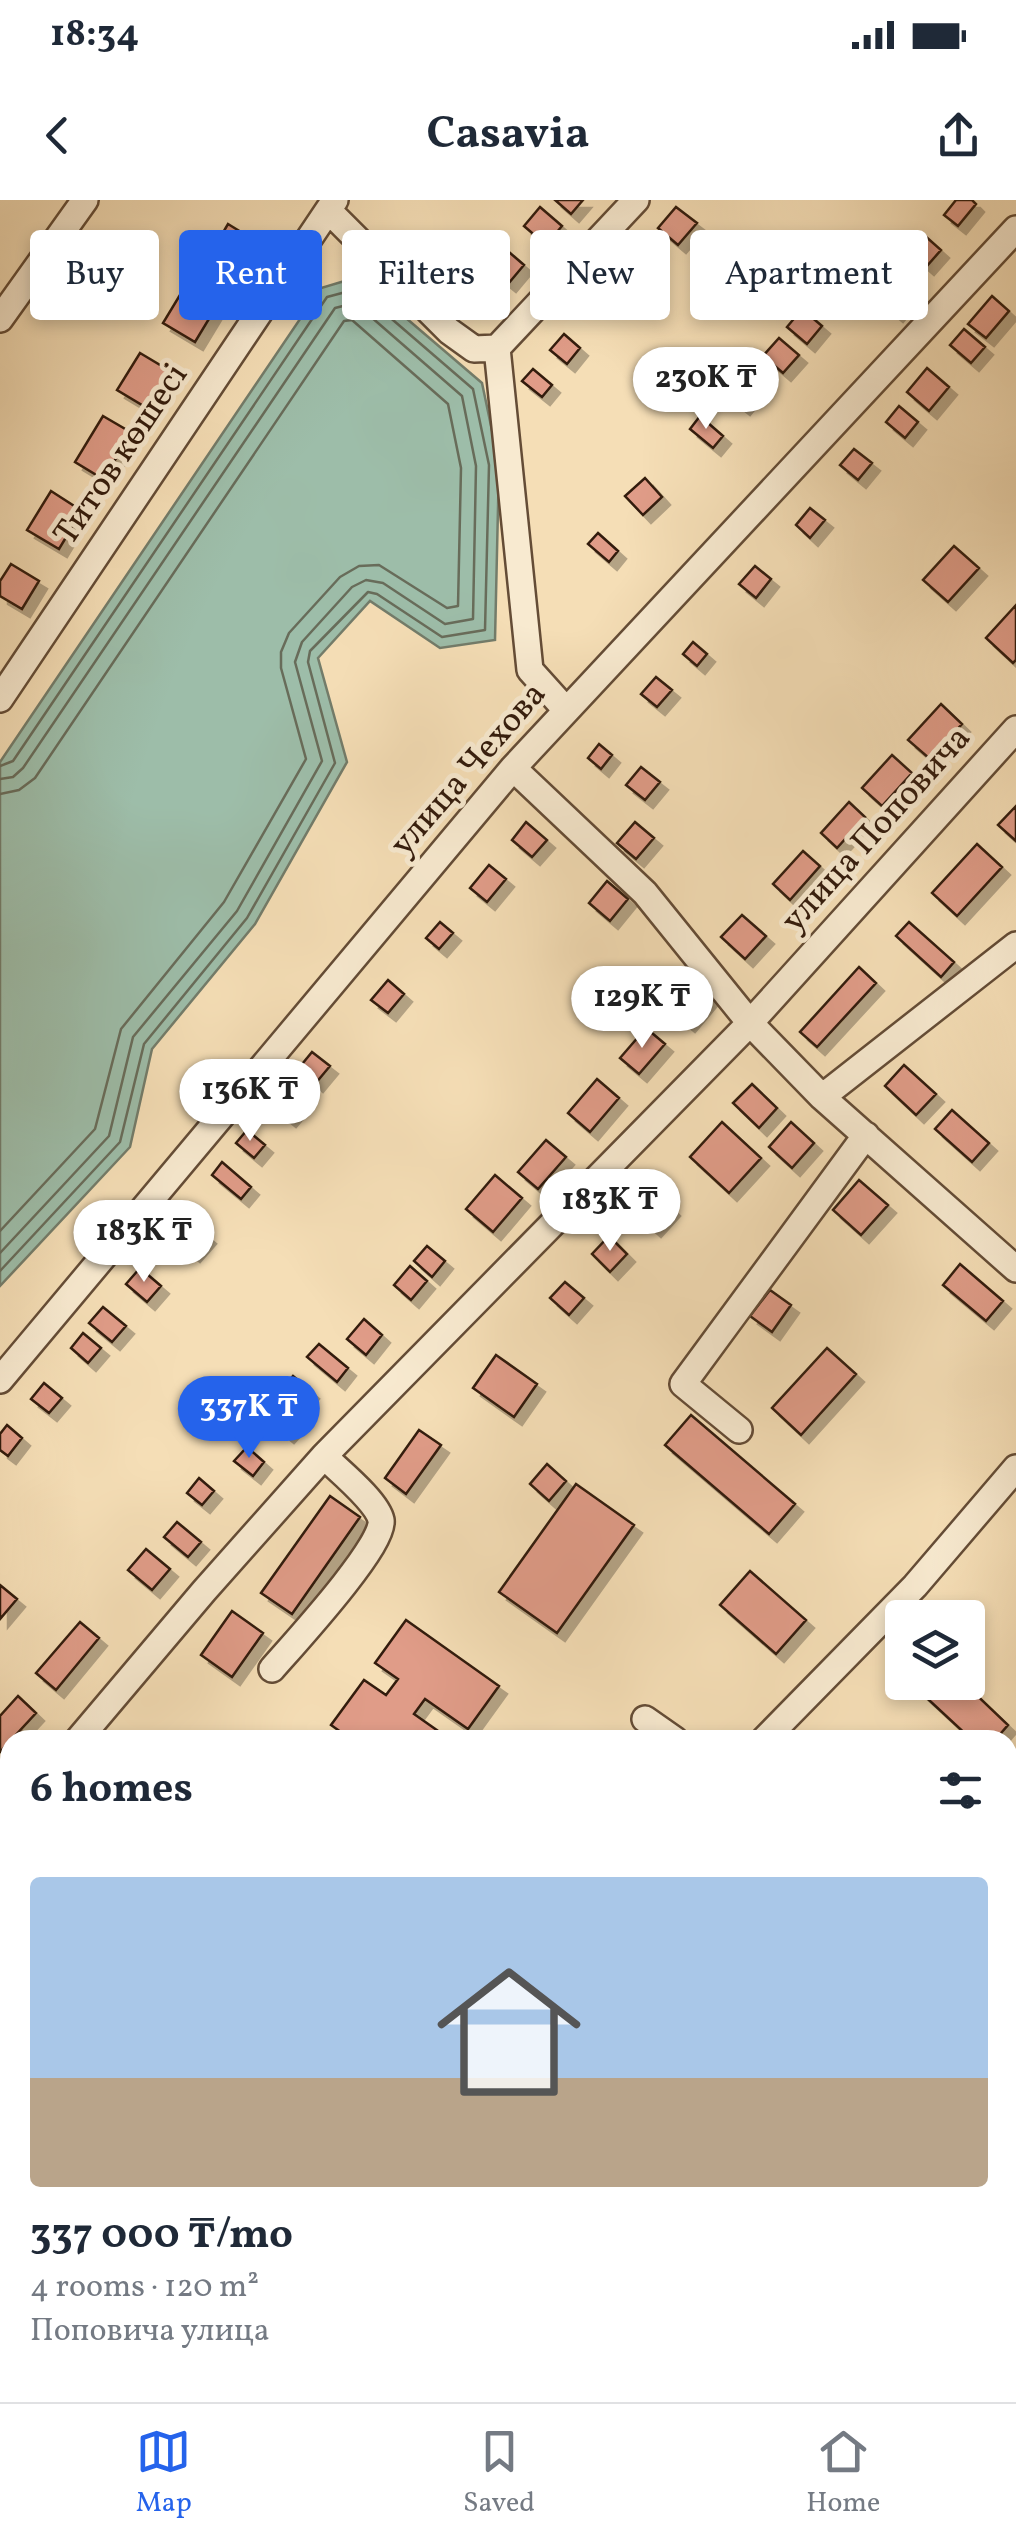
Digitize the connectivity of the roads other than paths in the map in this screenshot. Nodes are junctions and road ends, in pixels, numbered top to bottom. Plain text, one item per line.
1 (85, 200) edge
2 (636, 200) edge
3 (332, 205) edge
4 (1016, 229) edge
5 (0, 318) edge
6 (497, 348) junction
7 (0, 699) edge
8 (566, 710) junction
9 (1016, 729) edge
10 (514, 768) junction
11 (1016, 945) edge
12 (750, 1023) junction
13 (822, 1097) junction
14 (866, 1135) junction
15 (1016, 1269) edge
16 (0, 1380) edge
17 (739, 1430) dead end
18 (324, 1456) junction
19 (1016, 1468) edge
20 (272, 1669) dead end
21 (645, 1720) dead end
22 (86, 1730) edge
23 (660, 1730) edge
24 (774, 1730) edge

1 - 5 street
2 - 6 street
3 - 6 street
3 - 7 street, Титов көшесі
4 - 8 street, улица Чехова
6 - 8 street
8 - 10 street, улица Чехова
9 - 12 street, улица Поповича
10 - 12 street
10 - 16 street, улица Чехова
11 - 13 street
12 - 13 street
12 - 18 street, улица Поповича
13 - 14 street
14 - 15 street
14 - 17 street
18 - 20 street
18 - 22 street, улица Поповича
19 - 24 street
21 - 23 street

